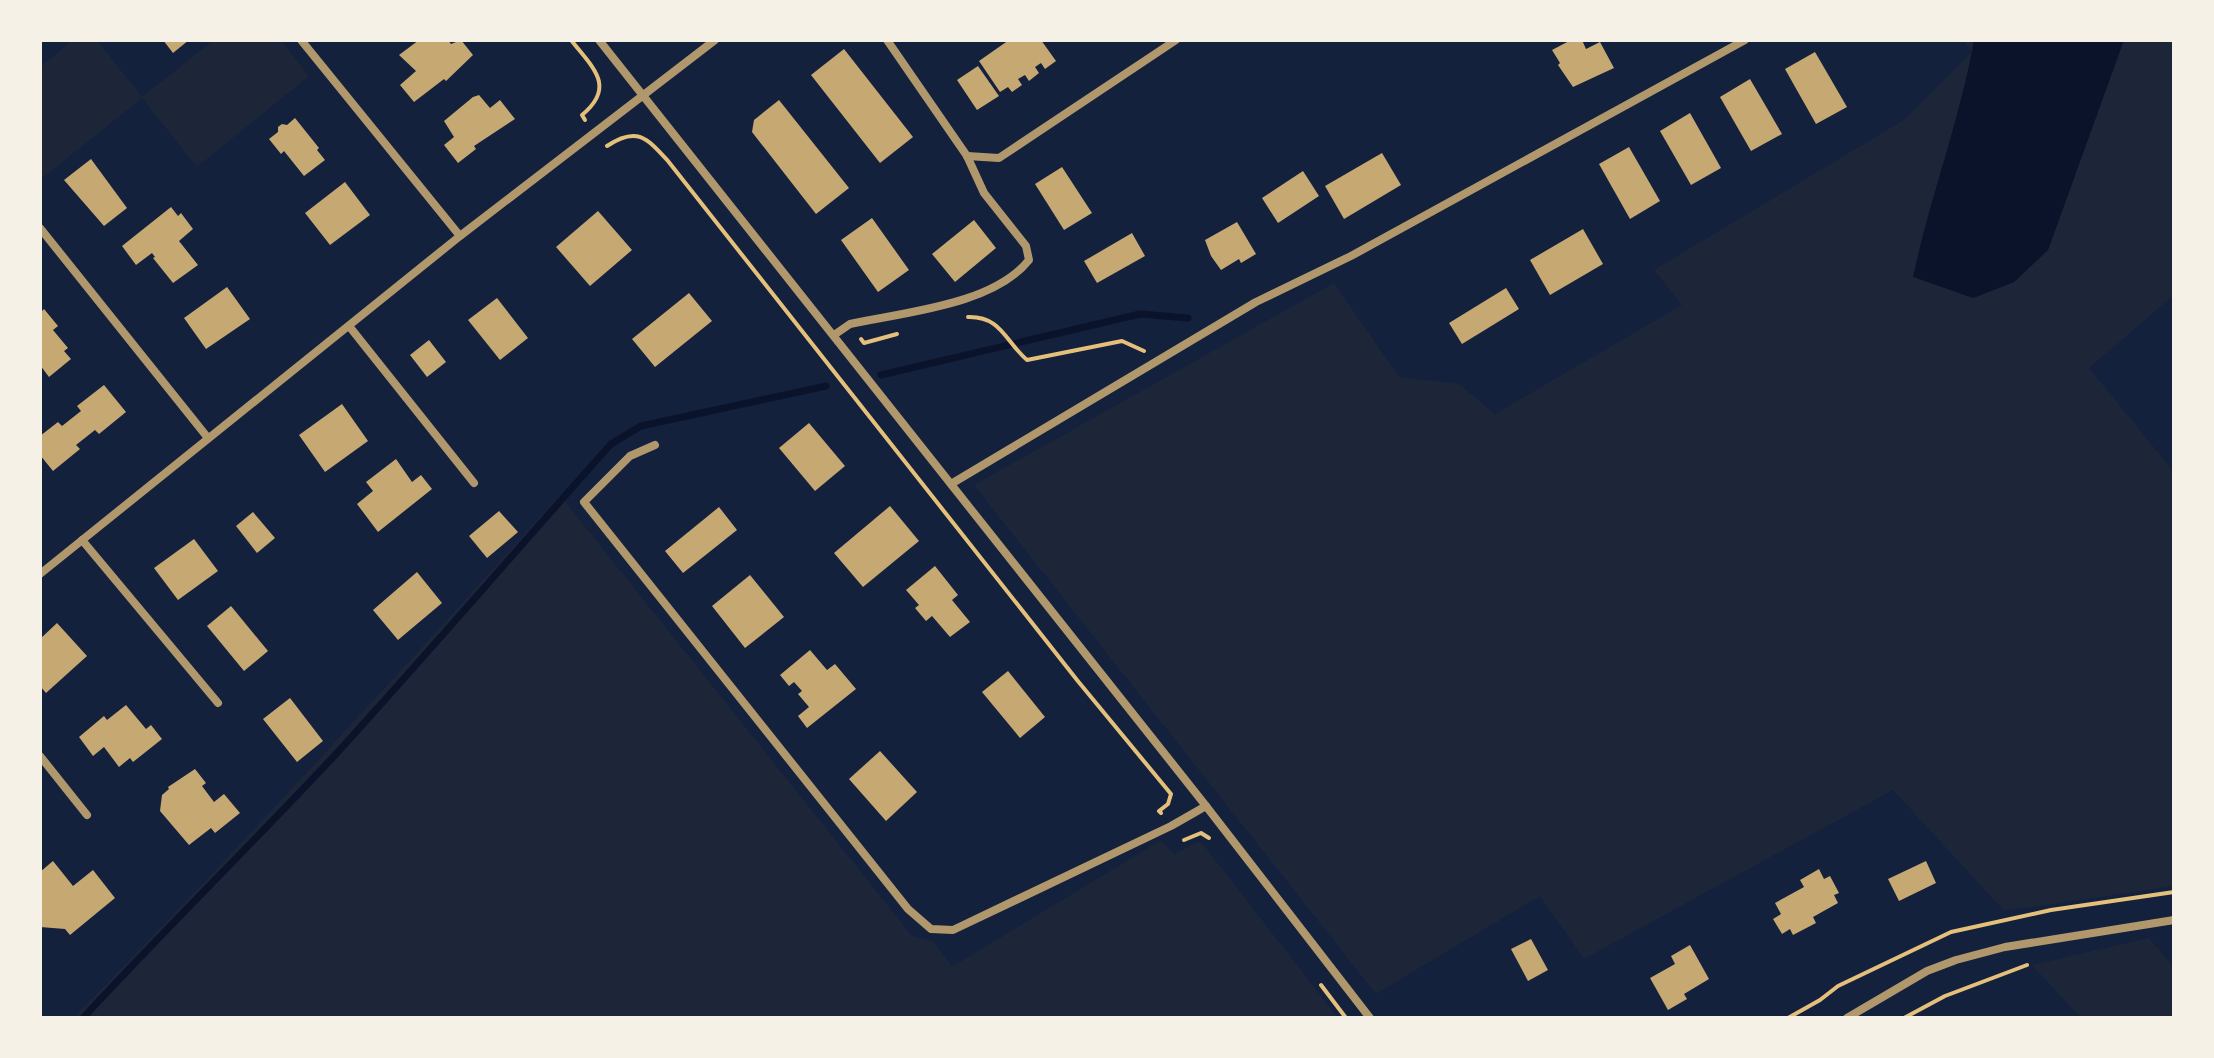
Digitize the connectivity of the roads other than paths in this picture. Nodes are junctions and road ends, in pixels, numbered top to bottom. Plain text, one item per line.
1 (301, 40) edge
2 (599, 40) edge
3 (715, 40) edge
4 (887, 40) edge
5 (1176, 40) edge
6 (1745, 40) edge
7 (643, 96) junction
8 (967, 156) junction
9 (40, 228) edge
10 (460, 236) junction
11 (349, 326) junction
12 (834, 335) junction
13 (208, 438) junction
14 (655, 445) dead end
15 (474, 483) dead end
16 (951, 484) junction
17 (82, 540) junction
18 (40, 574) edge
19 (218, 703) dead end
20 (40, 756) edge
21 (1206, 806) junction
22 (87, 815) dead end
23 (2174, 920) edge
24 (1370, 1018) edge
25 (1847, 1018) edge

1 - 10 street
2 - 7 street
3 - 7 street
4 - 8 street
5 - 8 street
6 - 16 street
7 - 10 street
7 - 12 street
8 - 12 street
9 - 13 street
10 - 11 street
11 - 13 street
11 - 15 street
12 - 16 street
13 - 17 street
14 - 21 street
16 - 21 street
17 - 18 street
17 - 19 street
20 - 22 street
21 - 24 street
23 - 25 street

